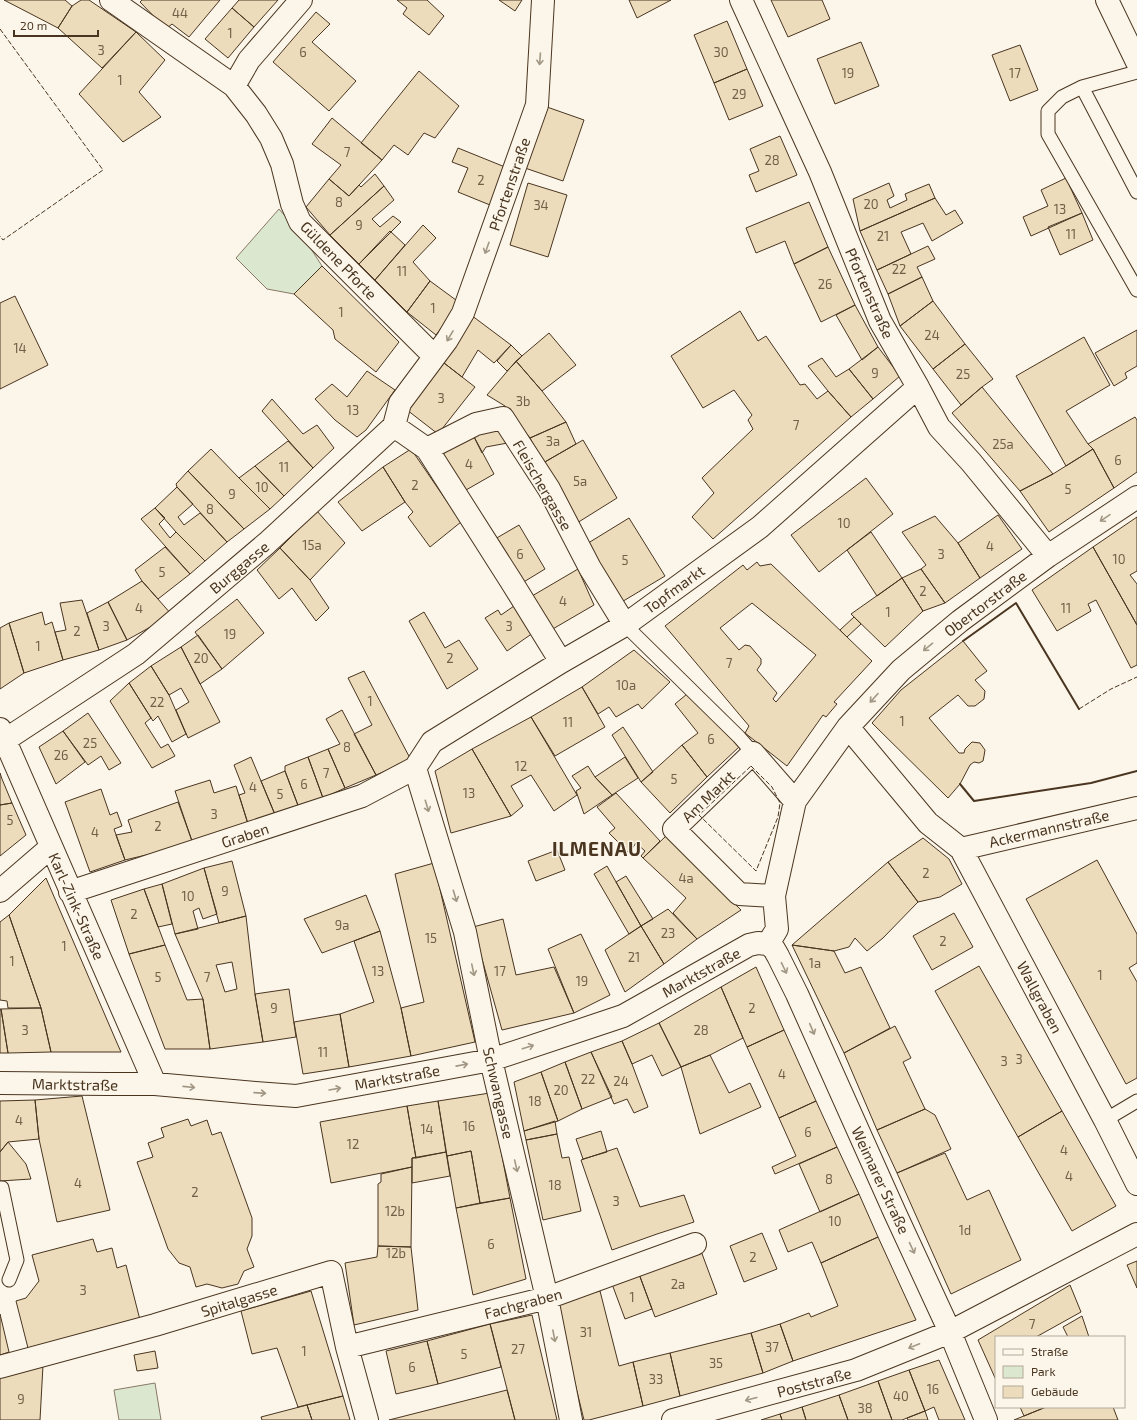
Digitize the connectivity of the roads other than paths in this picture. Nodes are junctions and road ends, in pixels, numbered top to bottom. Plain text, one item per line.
1 (111, 0) edge
2 (301, 0) edge
3 (543, 0) edge
4 (740, 0) edge
5 (1107, 0) edge
6 (1137, 62) edge
7 (1137, 72) edge
8 (234, 86) junction
9 (1082, 87) junction
10 (1137, 192) edge
11 (1137, 290) edge
12 (434, 356) junction
13 (918, 388) junction
14 (394, 426) junction
15 (427, 449) junction
16 (1137, 496) edge
17 (1048, 556) junction
18 (625, 625) junction
19 (561, 662) junction
20 (848, 727) junction
21 (3, 734) edge
22 (754, 753) junction
23 (416, 768) junction
24 (795, 801) junction
25 (1137, 808) edge
26 (51, 847) junction
27 (961, 849) junction
28 (0, 891) edge
29 (70, 892) junction
30 (774, 896) junction
31 (768, 944) junction
32 (492, 1060) junction
33 (0, 1083) edge
34 (155, 1084) junction
35 (1137, 1101) edge
36 (1105, 1120) junction
37 (1137, 1184) edge
38 (0, 1188) edge
39 (1137, 1234) edge
40 (695, 1244) dead end
41 (9, 1280) dead end
42 (547, 1298) junction
43 (950, 1332) junction
44 (347, 1347) junction
45 (0, 1367) edge
46 (367, 1420) edge
47 (571, 1420) edge
48 (673, 1420) edge
49 (986, 1420) edge

1 - 8 street, Güldene Pforte
2 - 8 street
3 -> 12 street, Pfortenstraße
4 - 13 street, Pfortenstraße
5 - 6 street
7 - 9 lane
8 - 12 street, Güldene Pforte
9 - 10 lane
9 - 11 lane
12 - 14 street
13 - 17 street, Pfortenstraße
13 - 18 street, Topfmarkt
14 - 15 street
14 - 21 street, Burggasse
15 - 18 street, Fleischergasse
15 - 19 street
16 -> 17 street, Obertorstraße
17 -> 20 street, Obertorstraße
18 - 19 street, Topfmarkt
18 - 22 lane
19 - 23 street, Topfmarkt
20 - 24 street
20 - 27 street, Wallgraben
21 - 26 street, Karl-Zink-Straße
22 - 24 street
22 - 30 street, Am Markt
23 - 29 street, Graben
23 -> 32 street, Schwangasse
24 - 30 street
25 - 27 street, Ackermannstraße
26 - 28 street
26 - 29 street, Karl-Zink-Straße
27 - 36 street, Wallgraben
29 - 34 street, Karl-Zink-Straße
30 - 31 street
32 -> 31 street, Marktstraße
31 -> 43 street, Weimarer Straße
34 -> 32 street, Marktstraße
32 -> 42 street, Schwangasse
33 - 34 street, Marktstraße
35 - 36 lane
36 - 37 street, Wallgraben
38 - 41 lane
39 - 43 street
40 - 42 street, Fachgraben
42 - 44 street, Fachgraben
42 -> 47 street, Schwangasse
43 -> 48 street, Poststraße
43 - 49 street, Weimarer Straße
44 - 45 street, Spitalgasse
44 - 46 street, Spitalgasse

